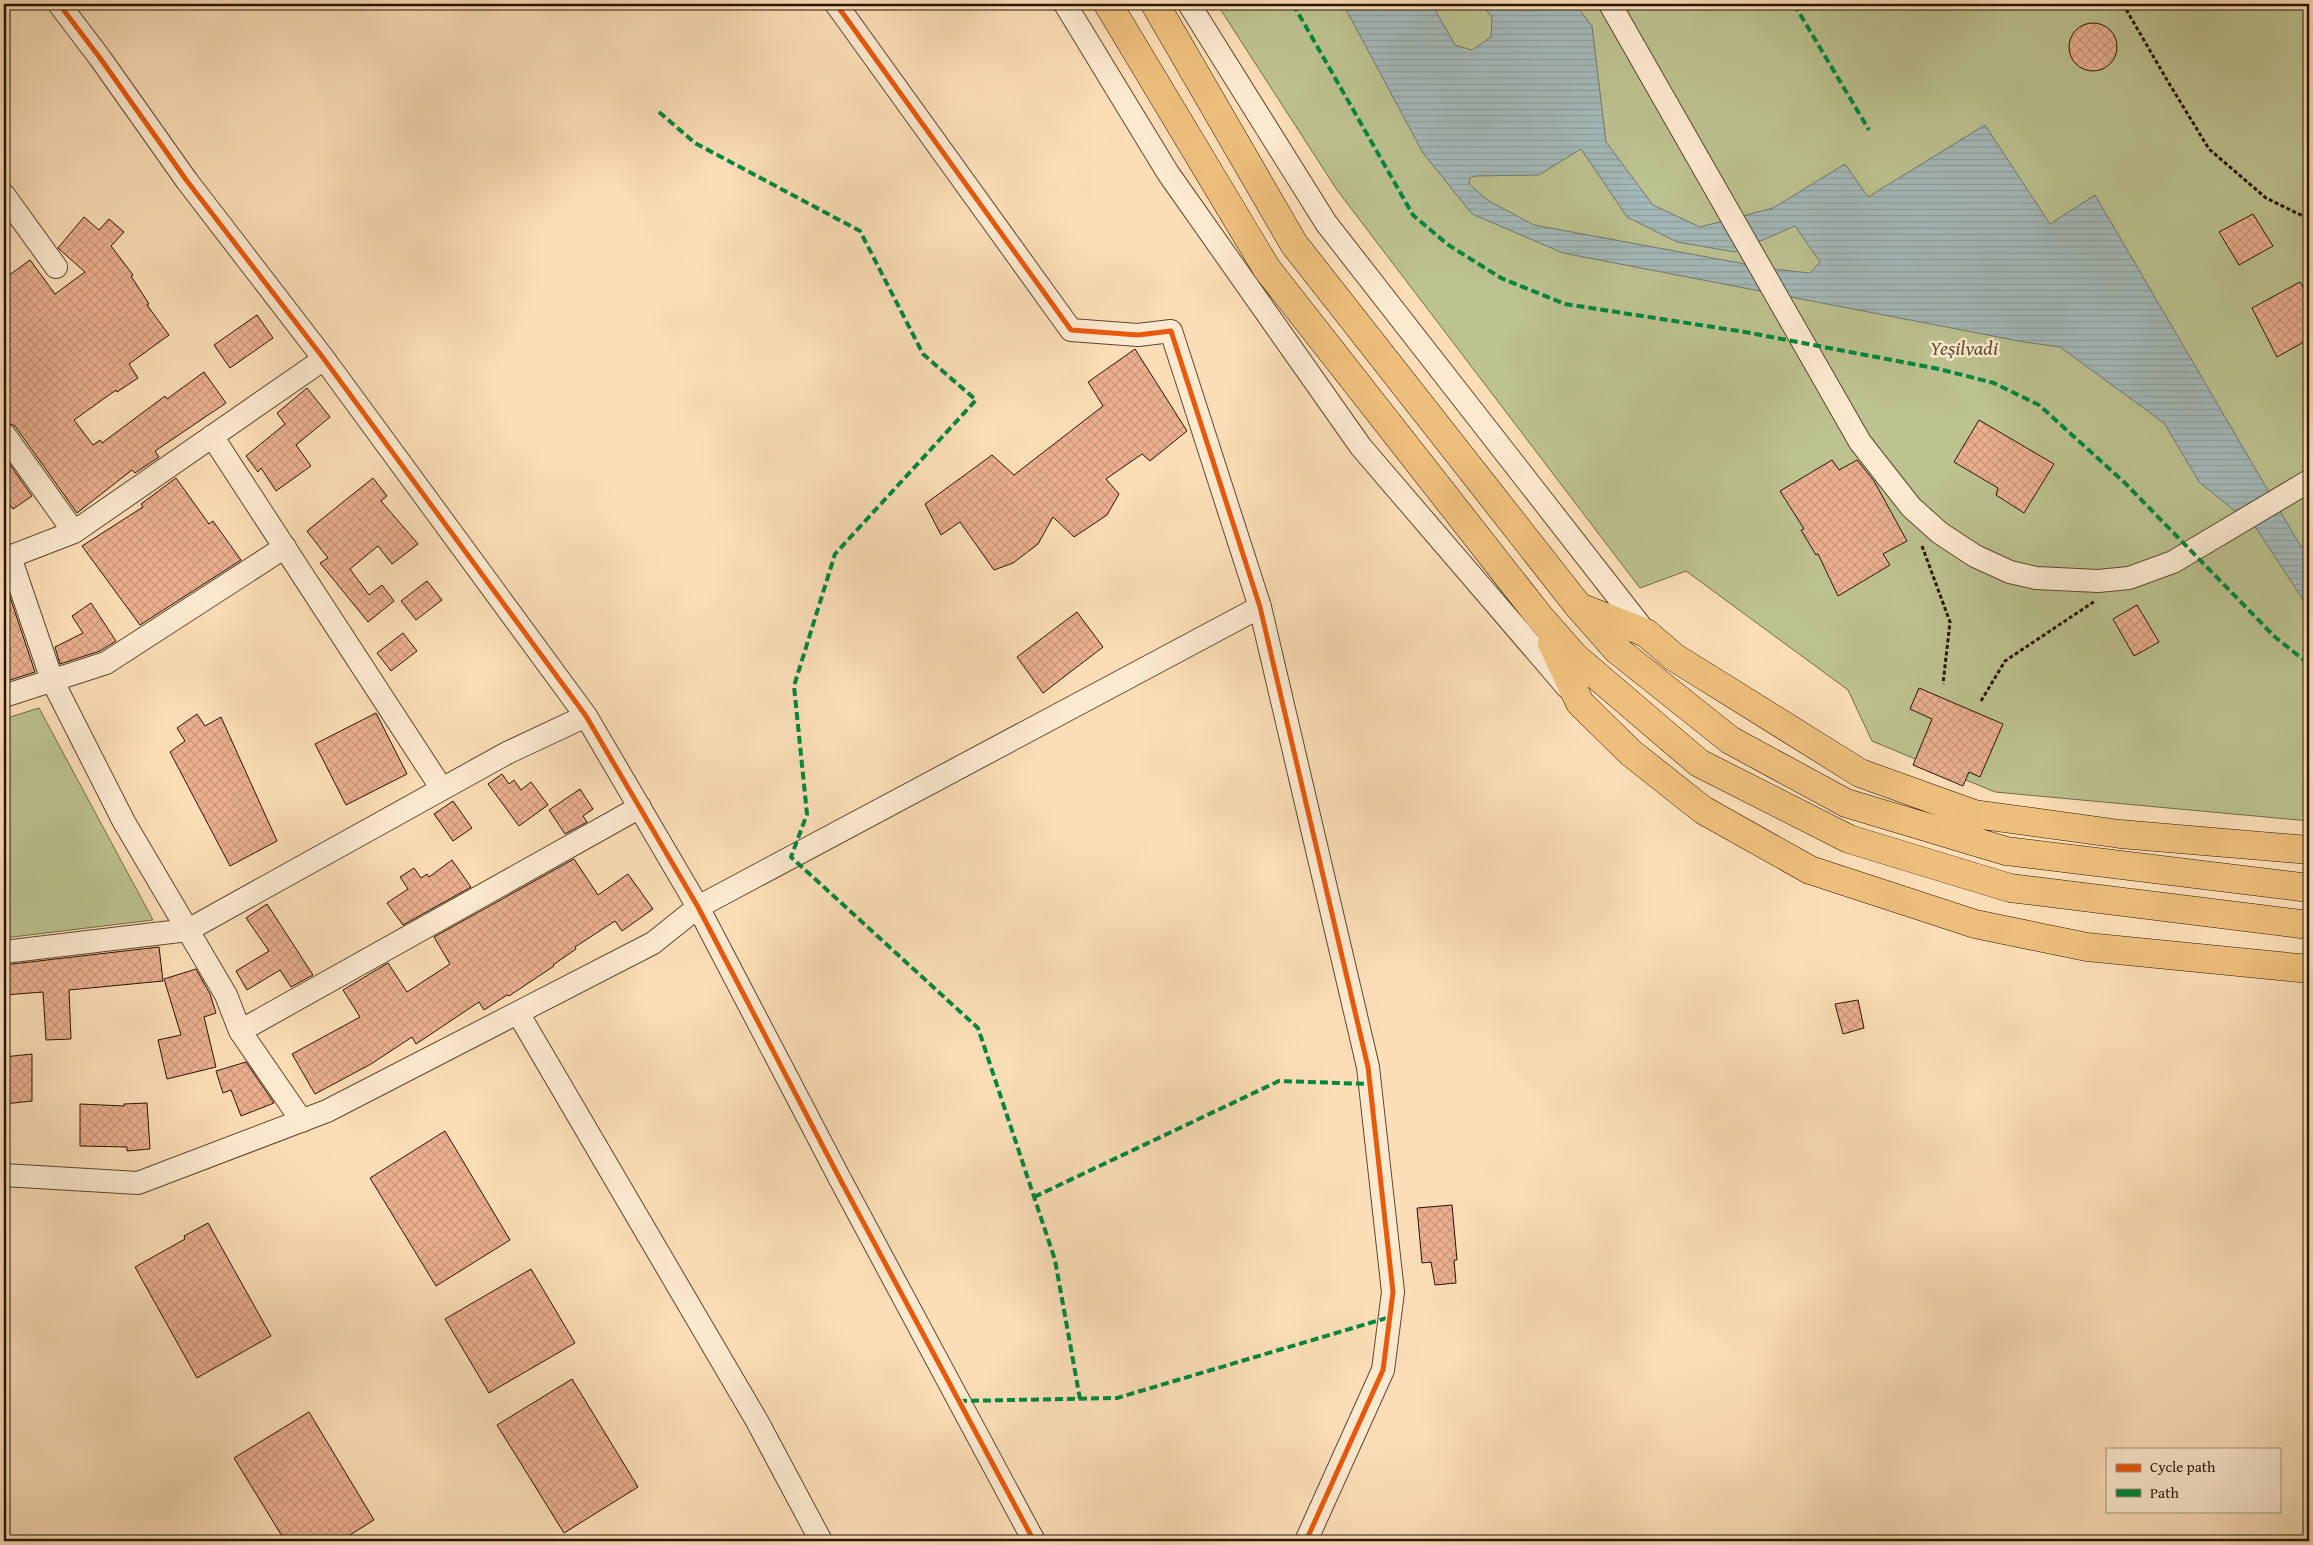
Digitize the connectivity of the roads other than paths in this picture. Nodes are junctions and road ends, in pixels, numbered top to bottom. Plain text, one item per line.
1 (59, 4) edge
2 (836, 4) edge
3 (1065, 4) edge
4 (1108, 4) edge
5 (1154, 4) edge
6 (1190, 4) edge
7 (1610, 4) edge
8 (4, 195) edge
9 (56, 267) dead end
10 (324, 359) junction
11 (4, 434) edge
12 (212, 436) junction
13 (2300, 486) edge
14 (74, 532) junction
15 (285, 547) junction
16 (7, 558) edge
17 (1260, 607) junction
18 (1579, 607) junction
19 (1539, 616) junction
20 (1646, 633) junction
21 (52, 680) junction
22 (4, 696) edge
23 (1580, 703) junction
24 (586, 716) junction
25 (442, 789) junction
26 (640, 807) junction
27 (2309, 850) edge
28 (2309, 888) edge
29 (698, 907) junction
30 (2309, 925) edge
31 (188, 930) junction
32 (4, 952) edge
33 (2309, 969) edge
34 (518, 1013) junction
35 (240, 1031) junction
36 (302, 1121) junction
37 (4, 1175) edge
38 (821, 1541) edge
39 (1034, 1541) edge
40 (1306, 1541) edge

1 - 10 street
2 - 17 street
3 - 23 street
4 - 19 main road
5 - 18 main road
6 - 20 street
7 - 13 street
8 - 9 street
10 - 12 street
10 - 24 street
11 - 14 street
12 - 14 street
12 - 15 street
14 - 16 street
15 - 21 street
15 - 25 street
16 - 21 street
17 - 29 street
17 - 40 street
18 - 20 main road
18 - 28 main road
19 - 23 main road
19 - 30 main road
20 - 27 main road
21 - 22 street
21 - 31 street
23 - 33 main road
24 - 25 street
24 - 26 street
25 - 31 street
26 - 29 street
26 - 35 street
29 - 34 street
29 - 39 street
31 - 32 street
31 - 35 street
34 - 36 street
34 - 38 street
35 - 36 street
36 - 37 street

